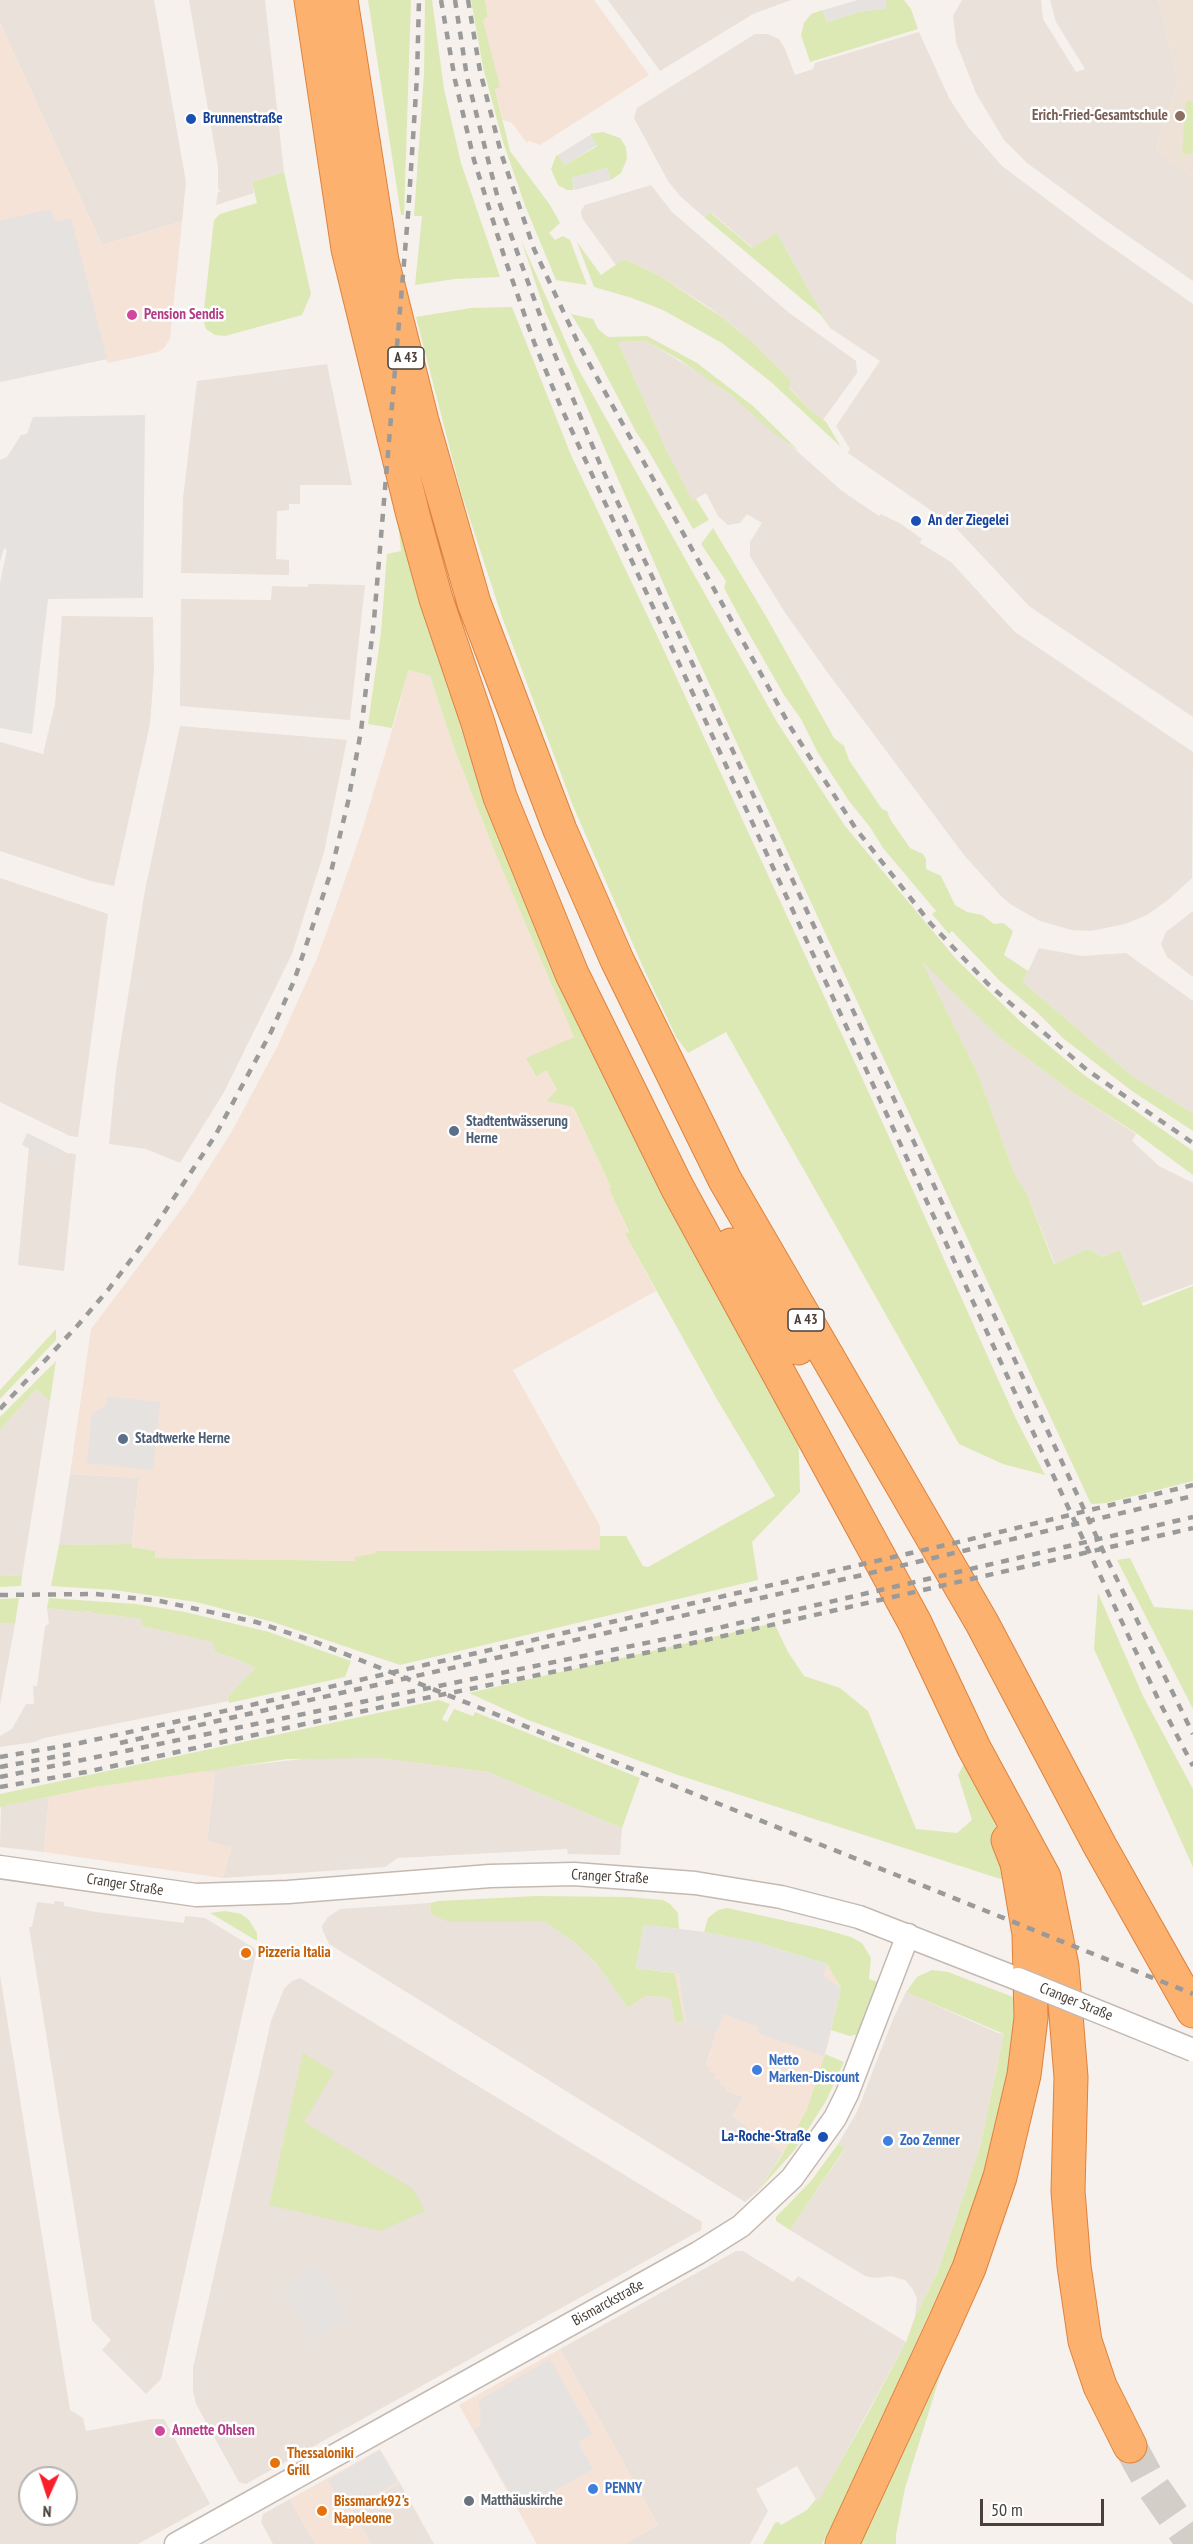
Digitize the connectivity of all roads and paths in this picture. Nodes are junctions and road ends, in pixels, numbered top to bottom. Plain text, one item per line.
1 (311, 0) edge
2 (341, 0) edge
3 (356, 0) edge
4 (357, 108) junction
5 (478, 723) junction
6 (974, 1748) junction
7 (0, 1867) edge
8 (908, 1935) junction
9 (1193, 2011) edge
10 (1193, 2049) edge
11 (1130, 2446) tunnel mouth
12 (176, 2544) edge
13 (842, 2544) edge

1 - 5 highway, A 43
2 - 4 highway, A 43
3 - 4 highway
4 - 9 highway, A 43
5 - 6 highway
5 - 10 highway, A 43
6 - 11 highway
6 - 13 highway
7 - 8 street, Cranger Straße
8 - 10 street, Cranger Straße, bridge
8 - 12 street, Bismarckstraße

